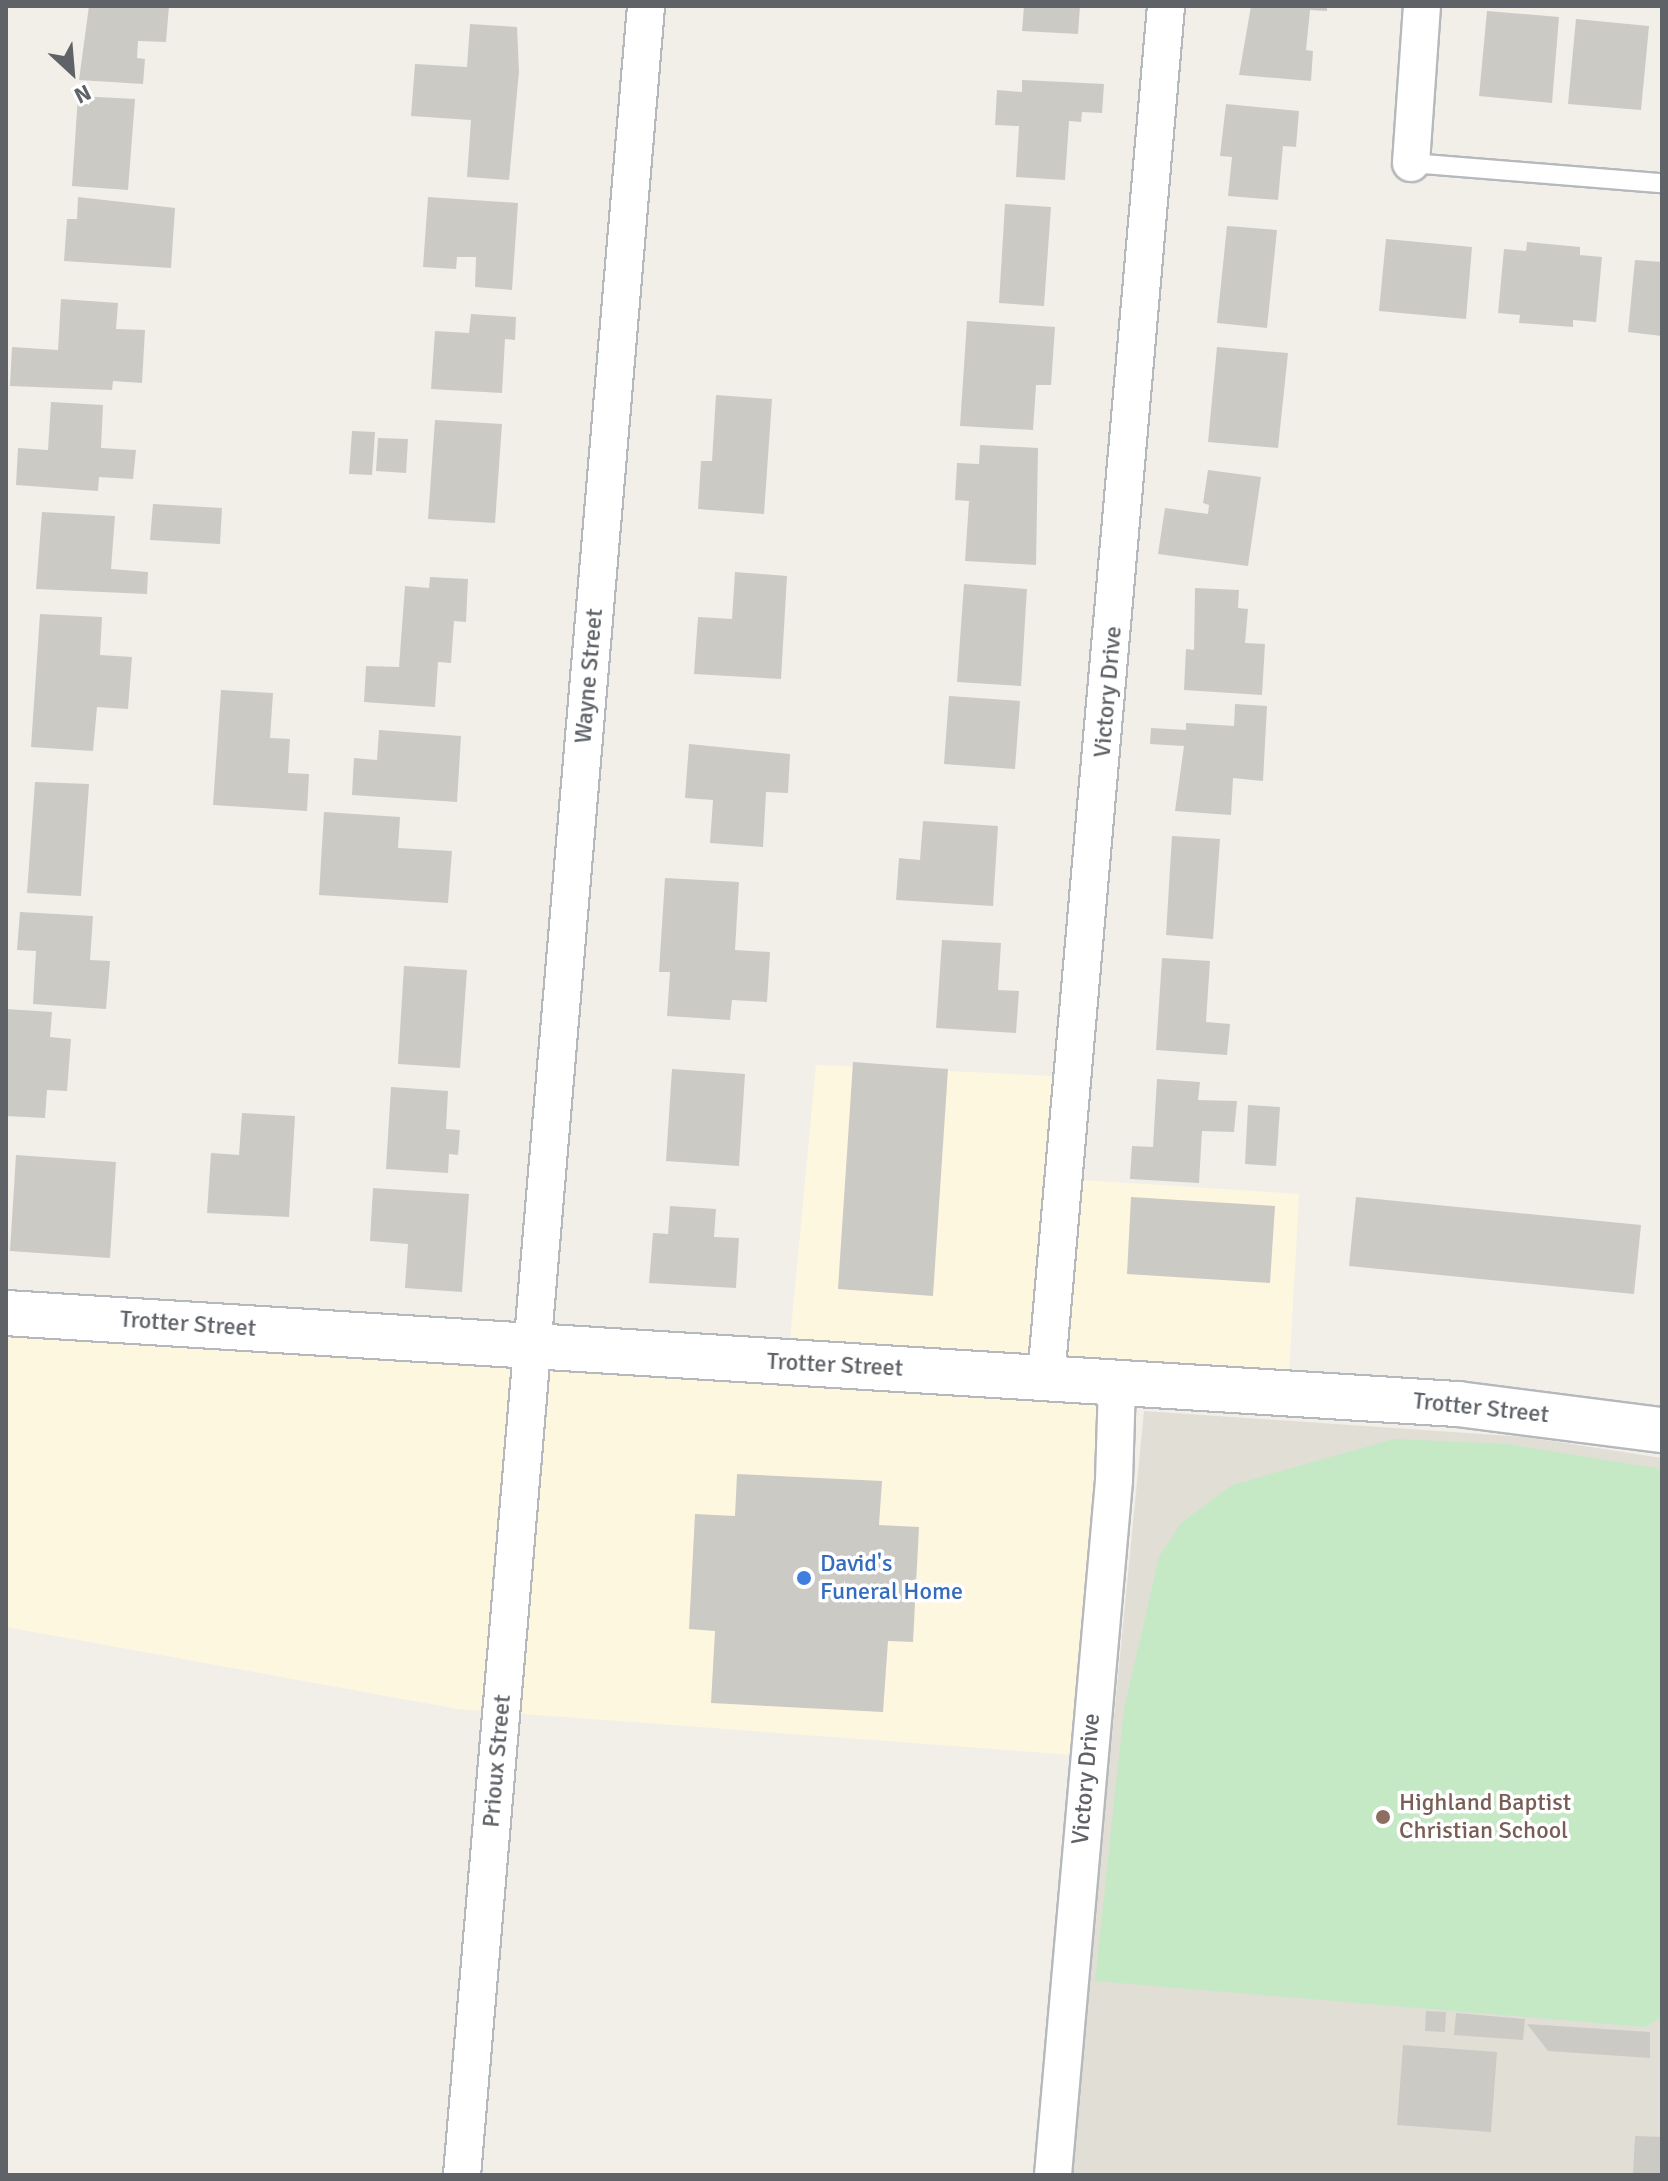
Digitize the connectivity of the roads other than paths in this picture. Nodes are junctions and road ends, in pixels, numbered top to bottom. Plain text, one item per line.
1 (646, 6) edge
2 (1166, 6) edge
3 (1422, 6) edge
4 (1411, 163) joint
5 (1662, 183) edge
6 (6, 1313) edge
7 (532, 1347) junction
8 (1046, 1378) junction
9 (1117, 1383) junction
10 (1662, 1430) edge
11 (462, 2175) edge
12 (1053, 2175) edge

1 - 7 street, Wayne Street
2 - 8 street, Victory Drive
3 - 4 street
4 - 5 lane
6 - 7 street, Trotter Street
7 - 8 street, Trotter Street
7 - 11 street, Prioux Street
8 - 9 street, Trotter Street
9 - 10 street, Trotter Street
9 - 12 street, Victory Drive

